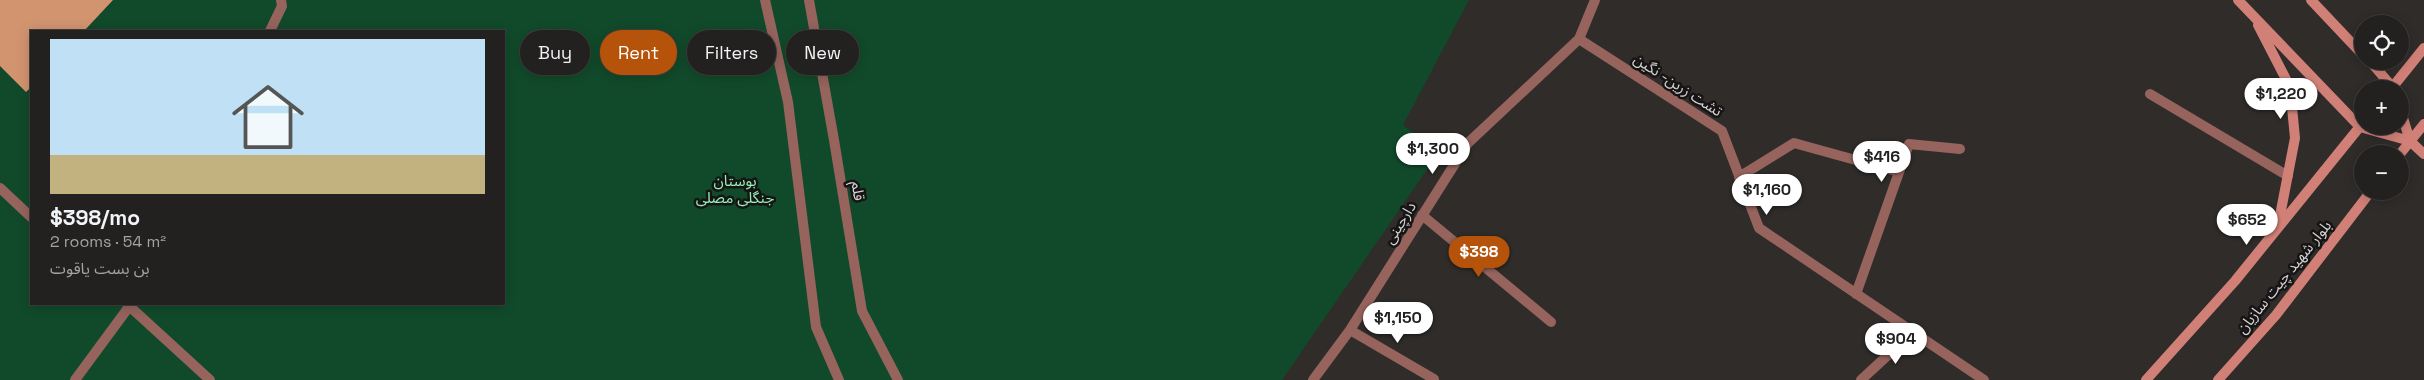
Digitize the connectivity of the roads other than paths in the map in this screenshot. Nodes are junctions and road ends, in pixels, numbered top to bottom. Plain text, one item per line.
1 (281, 0) edge
2 (765, 0) edge
3 (808, 0) edge
4 (1595, 0) edge
5 (2238, 0) edge
6 (2311, 0) edge
7 (2253, 15) junction
8 (270, 30) edge
9 (1579, 39) junction
10 (2354, 46) edge
11 (2424, 48) edge
12 (2378, 70) edge
13 (2386, 80) edge
14 (2399, 80) edge
15 (2150, 94) dead end
16 (2354, 119) edge
17 (2424, 124) edge
18 (2354, 135) edge
19 (2390, 135) edge
20 (2408, 135) edge
21 (2410, 141) junction
22 (2407, 145) edge
23 (1960, 149) dead end
24 (2424, 154) edge
25 (1899, 172) junction
26 (2288, 176) junction
27 (1739, 177) junction
28 (0, 188) edge
29 (2364, 200) edge
30 (30, 215) edge
31 (1422, 215) junction
32 (2278, 228) junction
33 (1856, 294) junction
34 (128, 305) edge
35 (130, 305) edge
36 (1551, 322) dead end
37 (1350, 330) junction
38 (1913, 332) junction
39 (1434, 379) edge
40 (75, 380) edge
41 (210, 380) edge
42 (839, 380) edge
43 (898, 380) edge
44 (1313, 380) edge
45 (1861, 380) edge
46 (1984, 380) edge
47 (2146, 380) edge
48 (2218, 380) edge

1 - 8 street
2 - 42 street
3 - 43 street, قلم
4 - 9 street, دارچینی
5 - 7 main road
6 - 10 main road
7 - 16 main road
7 - 26 main road
9 - 27 street, تشت زرین- نگین
9 - 31 street, دارچینی
11 - 14 main road
12 - 13 main road
15 - 26 street
17 - 21 main road
18 - 32 main road
19 - 21 main road
20 - 21 main road
21 - 22 main road
21 - 24 main road
23 - 25 street
25 - 27 street
25 - 33 street
26 - 32 main road
27 - 33 street, تشت زرین- نگین
28 - 30 street
29 - 48 main road, بلوار شهید چیت سازیان
31 - 36 street
31 - 37 street, دارچینی
32 - 47 main road
33 - 38 street, تشت زرین- نگین
34 - 40 street
35 - 41 street
37 - 39 street
37 - 44 street, دارچینی
38 - 45 street
38 - 46 street, تشت زرین- نگین

